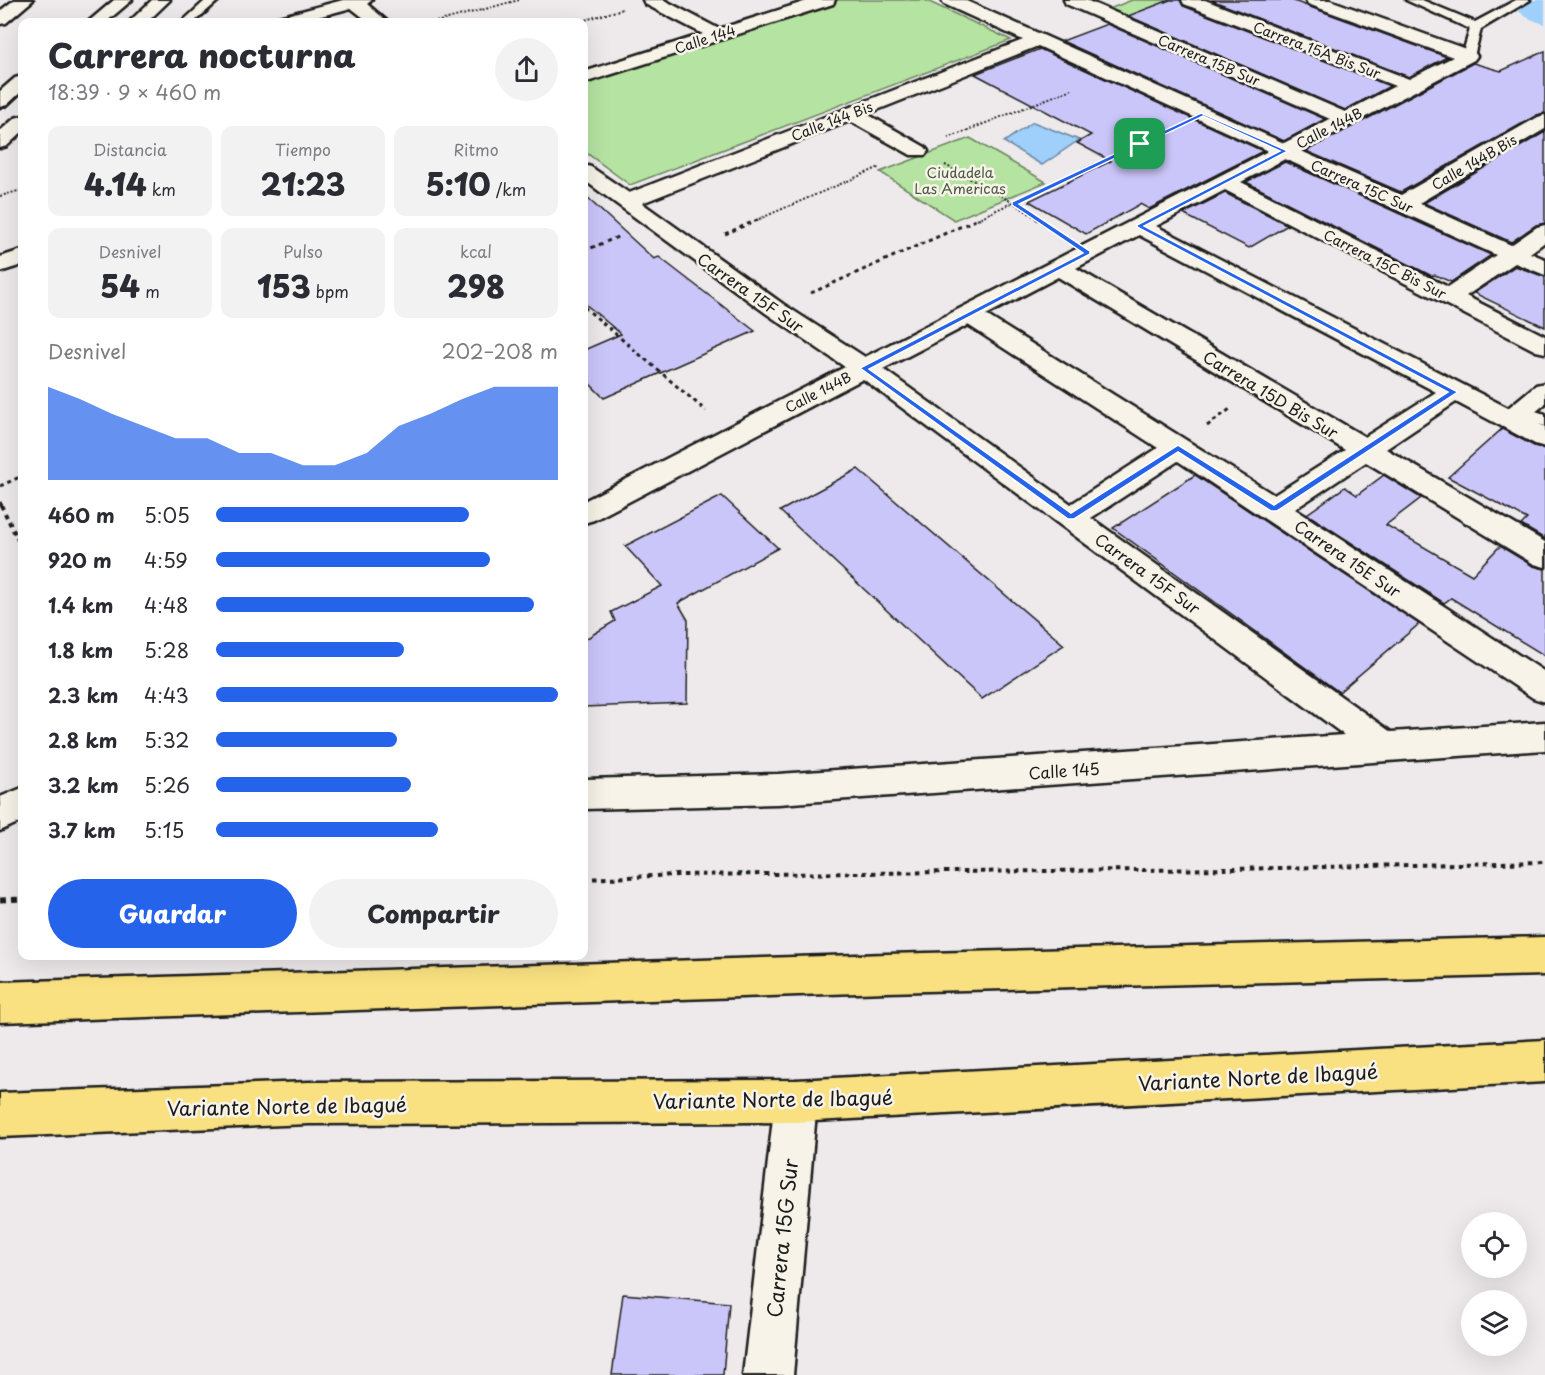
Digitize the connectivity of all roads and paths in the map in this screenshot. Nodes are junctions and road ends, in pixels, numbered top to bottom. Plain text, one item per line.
1 (25, 0) edge
2 (124, 0) edge
3 (162, 0) edge
4 (213, 0) edge
5 (519, 0) edge
6 (651, 0) edge
7 (827, 0) edge
8 (950, 0) edge
9 (1072, 0) edge
10 (1190, 0) edge
11 (1314, 0) edge
12 (1412, 0) edge
13 (1524, 0) edge
14 (356, 1) edge
15 (101, 18) edge
16 (142, 18) edge
17 (193, 18) edge
18 (295, 18) edge
19 (375, 18) edge
20 (451, 18) edge
21 (0, 19) edge
22 (588, 19) edge
23 (1476, 27) junction
24 (718, 35) junction
25 (1038, 39) junction
26 (1468, 56) junction
27 (588, 77) edge
28 (1410, 86) junction
29 (852, 114) junction
30 (1203, 114) junction
31 (1346, 119) junction
32 (1545, 121) edge
33 (18, 126) edge
34 (0, 142) edge
35 (18, 143) edge
36 (0, 148) edge
37 (918, 151) joint
38 (1285, 151) junction
39 (588, 174) edge
40 (1225, 182) junction
41 (18, 191) edge
42 (0, 196) edge
43 (626, 202) junction
44 (1014, 203) junction
45 (1402, 204) junction
46 (1139, 226) junction
47 (1545, 232) edge
48 (1088, 253) junction
49 (1513, 253) junction
50 (18, 258) edge
51 (0, 265) edge
52 (1059, 268) junction
53 (1545, 268) edge
54 (1449, 297) junction
55 (775, 309) junction
56 (588, 310) edge
57 (968, 314) junction
58 (1545, 346) edge
59 (864, 368) junction
60 (1259, 386) junction
61 (1545, 391) edge
62 (1454, 392) junction
63 (1514, 416) junction
64 (1545, 420) edge
65 (734, 435) junction
66 (1545, 438) edge
67 (1178, 448) junction
68 (1364, 450) junction
69 (18, 478) edge
70 (0, 486) edge
71 (0, 502) edge
72 (1274, 509) junction
73 (588, 511) edge
74 (1071, 517) junction
75 (18, 540) edge
76 (1545, 556) edge
77 (1545, 689) edge
78 (1545, 736) edge
79 (1388, 748) junction
80 (588, 794) edge
81 (18, 805) edge
82 (0, 815) edge
83 (18, 823) edge
84 (0, 825) edge
85 (1545, 862) edge
86 (588, 879) edge
87 (18, 899) edge
88 (0, 900) edge
89 (1545, 956) edge
90 (0, 1002) edge
91 (1545, 1061) edge
92 (796, 1101) junction
93 (0, 1115) edge
94 (768, 1375) edge

1 - 21 street
2 - 15 street
3 - 16 street
4 - 17 lane
5 - 20 path
6 - 22 path
6 - 24 street
7 - 24 street, Calle 144
8 - 25 street, Carrera 15C Sur
9 - 31 street, Carrera 15B Sur
10 - 28 street, Carrera 15A Bis Sur
11 - 26 street
12 - 23 lane
13 - 23 lane
14 - 18 street
14 - 19 street
23 - 26 lane
24 - 27 street, Calle 144
25 - 29 street, Calle 144 Bis
25 - 30 street, Carrera 15C Sur
26 - 28 street, Calle 144B
28 - 31 street, Calle 144B
29 - 37 street
29 - 43 street, Calle 144 Bis
30 - 38 street, Carrera 15C Sur
30 - 44 path
31 - 38 street, Calle 144B
32 - 45 street, Calle 144B Bis
33 - 34 street
35 - 36 street
37 - 44 path
38 - 40 street, Calle 144B
38 - 45 street, Carrera 15C Sur
39 - 43 street, Carrera 15F Sur
40 - 46 street, Calle 144B
40 - 54 street, Carrera 15C Bis Sur
41 - 42 path
43 - 55 street, Carrera 15F Sur
44 - 48 path
44 - 55 path
45 - 49 street, Carrera 15C Sur
46 - 48 street, Calle 144B
46 - 62 street
47 - 49 street
48 - 52 street, Calle 144B
49 - 53 street, Carrera 15C Sur
49 - 54 street
50 - 51 street
52 - 57 street, Calle 144B
52 - 60 street, Carrera 15D Bis Sur
54 - 58 street, Carrera 15C Bis Sur
55 - 59 street, Carrera 15F Sur
56 - 65 path
57 - 59 street, Calle 144B
57 - 67 street, Carrera 15E Sur
59 - 65 street, Calle 144B
59 - 74 street, Carrera 15F Sur
60 - 67 path
60 - 68 street, Carrera 15D Bis Sur
61 - 63 street
62 - 63 street
62 - 68 street
63 - 64 lane
63 - 66 street
65 - 73 street, Calle 144B
67 - 72 street, Carrera 15E Sur
67 - 74 street
68 - 72 street
68 - 76 street, Carrera 15D Bis Sur
69 - 70 path
71 - 75 path
72 - 77 street, Carrera 15E Sur
74 - 79 street, Carrera 15F Sur
78 - 79 street, Calle 145
79 - 80 street, Calle 145
81 - 82 street
83 - 84 street
85 - 86 path
87 - 88 path
89 - 90 highway
91 - 92 highway, Variante Norte de Ibagué
92 - 93 highway, Variante Norte de Ibagué
92 - 94 street, Carrera 15G Sur

